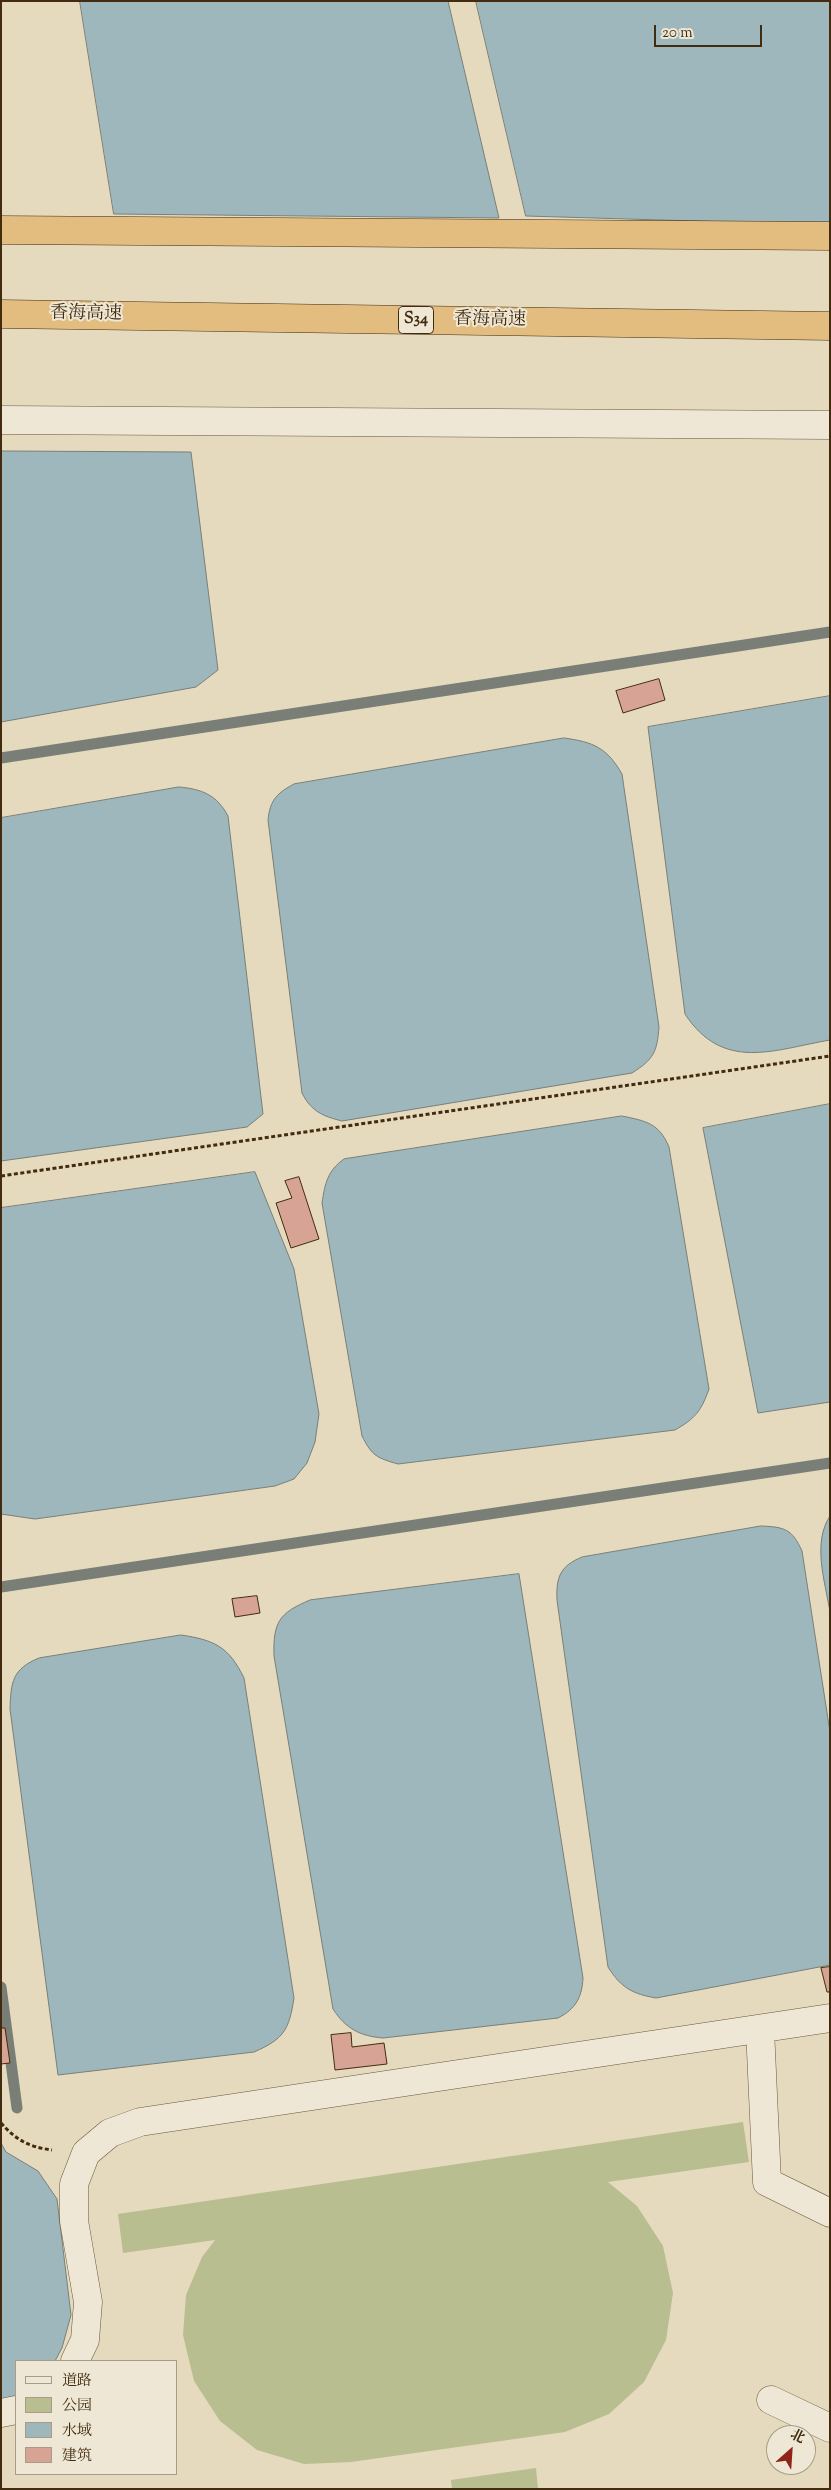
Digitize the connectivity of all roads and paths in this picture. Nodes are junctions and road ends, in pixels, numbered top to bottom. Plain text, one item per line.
1 (1, 230) edge
2 (830, 236) edge
3 (1, 314) edge
4 (830, 326) edge
5 (1, 420) edge
6 (830, 425) edge
7 (830, 1056) edge
8 (1, 1176) edge
9 (830, 2018) edge
10 (760, 2029) junction
11 (1, 2123) edge
12 (86, 2153) junction
13 (830, 2212) edge
14 (75, 2360) edge
15 (771, 2400) dead end
16 (15, 2410) edge
17 (1, 2413) edge
18 (830, 2428) edge

1 - 2 highway
3 - 4 highway, 香海高速 / S34
5 - 6 street
7 - 8 path
9 - 10 street
10 - 12 street
10 - 13 street
11 - 12 path
12 - 14 street
15 - 18 street
16 - 17 street

